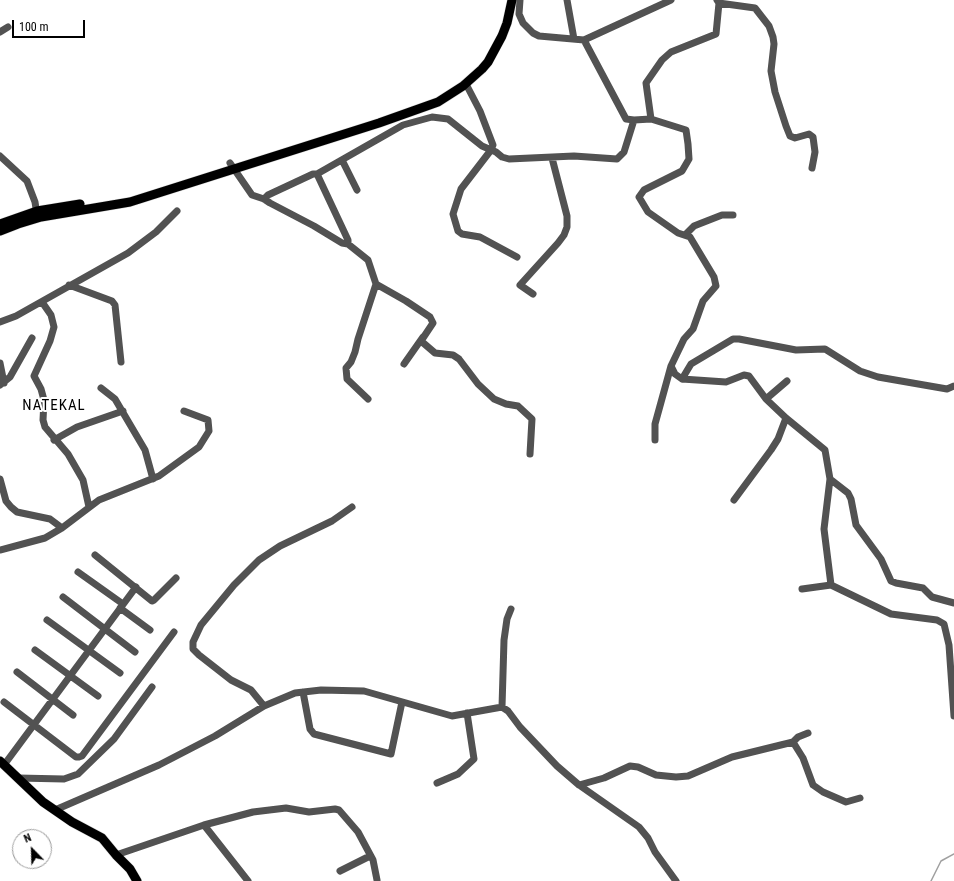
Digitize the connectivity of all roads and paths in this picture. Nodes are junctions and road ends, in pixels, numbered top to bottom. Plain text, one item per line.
1 (506, 0) edge
2 (512, 0) edge
3 (520, 0) edge
4 (566, 0) edge
5 (671, 0) edge
6 (718, 2) edge
7 (8, 27) dead end
8 (0, 32) edge
9 (574, 39) junction
10 (584, 40) junction
11 (466, 84) junction
12 (651, 119) junction
13 (634, 120) junction
14 (491, 150) junction
15 (0, 156) edge
16 (552, 158) junction
17 (342, 160) junction
18 (232, 166) junction
19 (812, 168) dead end
20 (318, 174) junction
21 (357, 190) dead end
22 (264, 199) junction
23 (177, 211) dead end
24 (37, 215) junction
25 (733, 215) dead end
26 (0, 224) edge
27 (0, 231) edge
28 (685, 236) junction
29 (348, 244) junction
30 (517, 257) dead end
31 (376, 284) junction
32 (69, 285) junction
33 (533, 294) dead end
34 (42, 302) junction
35 (0, 322) edge
36 (32, 338) dead end
37 (421, 341) junction
38 (121, 362) dead end
39 (0, 363) edge
40 (404, 364) dead end
41 (671, 366) junction
42 (682, 379) junction
43 (787, 381) dead end
44 (2, 384) edge
45 (954, 386) edge
46 (101, 388) dead end
47 (368, 399) dead end
48 (766, 399) junction
49 (122, 411) junction
50 (184, 411) dead end
51 (786, 418) junction
52 (54, 440) junction
53 (655, 440) dead end
54 (530, 454) dead end
55 (0, 479) edge
56 (153, 479) junction
57 (830, 479) junction
58 (734, 500) dead end
59 (89, 507) junction
60 (352, 507) dead end
61 (62, 528) junction
62 (0, 550) edge
63 (95, 555) dead end
64 (78, 572) dead end
65 (176, 578) dead end
66 (831, 584) junction
67 (136, 587) junction
68 (802, 589) dead end
69 (63, 597) dead end
70 (954, 603) edge
71 (122, 606) junction
72 (511, 609) dead end
73 (47, 620) dead end
74 (105, 629) junction
75 (150, 630) dead end
76 (174, 632) dead end
77 (35, 650) dead end
78 (88, 651) junction
79 (135, 652) dead end
80 (17, 672) dead end
81 (120, 673) dead end
82 (70, 675) junction
83 (152, 687) dead end
84 (303, 692) junction
85 (98, 696) dead end
86 (52, 700) junction
87 (4, 702) dead end
88 (402, 702) junction
89 (264, 706) junction
90 (502, 707) junction
91 (467, 713) junction
92 (73, 715) dead end
93 (954, 716) edge
94 (34, 725) junction
95 (808, 733) dead end
96 (793, 742) junction
97 (2, 766) edge
98 (18, 778) junction
99 (437, 783) dead end
100 (579, 785) junction
101 (860, 798) dead end
102 (55, 810) junction
103 (204, 825) junction
104 (116, 855) junction
105 (370, 856) junction
106 (340, 871) dead end
107 (377, 880) dead end
108 (137, 881) edge
109 (248, 881) edge
110 (676, 881) edge

1 - 18 main road
2 - 11 main road
3 - 9 street
4 - 9 street
5 - 10 street
6 - 12 street
6 - 19 street
7 - 8 street
9 - 10 street
10 - 13 street
11 - 14 street
11 - 18 main road
12 - 13 street
12 - 28 street
13 - 16 street
14 - 16 street
14 - 17 street
14 - 30 street
15 - 24 street
16 - 33 street
17 - 20 street
17 - 21 street
18 - 22 street
18 - 24 main road
20 - 22 street
20 - 29 street
22 - 29 street
23 - 32 street
24 - 26 main road
24 - 27 main road
25 - 28 street
28 - 41 street
29 - 31 street
31 - 37 street
31 - 47 street
32 - 34 street
32 - 38 street
34 - 35 street
34 - 52 street
36 - 44 street
37 - 40 street
37 - 54 street
39 - 44 street
41 - 42 street
41 - 53 street
42 - 45 street
42 - 48 street
43 - 48 street
46 - 49 street
48 - 51 street
49 - 52 street
49 - 56 street
50 - 56 street
51 - 57 street
51 - 58 street
52 - 59 street
55 - 61 street
56 - 59 street
57 - 66 street
57 - 70 street
59 - 61 street
60 - 89 street
61 - 62 street
63 - 67 street
64 - 71 street
65 - 67 street
66 - 68 street
66 - 93 street
67 - 71 street
69 - 74 street
71 - 74 street
71 - 75 street
72 - 90 street
73 - 78 street
74 - 78 street
74 - 79 street
76 - 94 street
77 - 82 street
78 - 81 street
78 - 82 street
80 - 86 street
82 - 85 street
82 - 86 street
83 - 98 street
84 - 88 street
84 - 88 street
84 - 89 street
86 - 92 street
86 - 94 street
87 - 94 street
88 - 91 street
89 - 102 street
90 - 91 street
90 - 100 street
91 - 99 street
94 - 97 street
95 - 96 street
96 - 100 street
96 - 101 street
97 - 98 main road
98 - 102 main road
100 - 110 street
102 - 104 main road
103 - 104 street
103 - 105 street
103 - 109 street
104 - 108 main road
105 - 106 street
105 - 107 street

